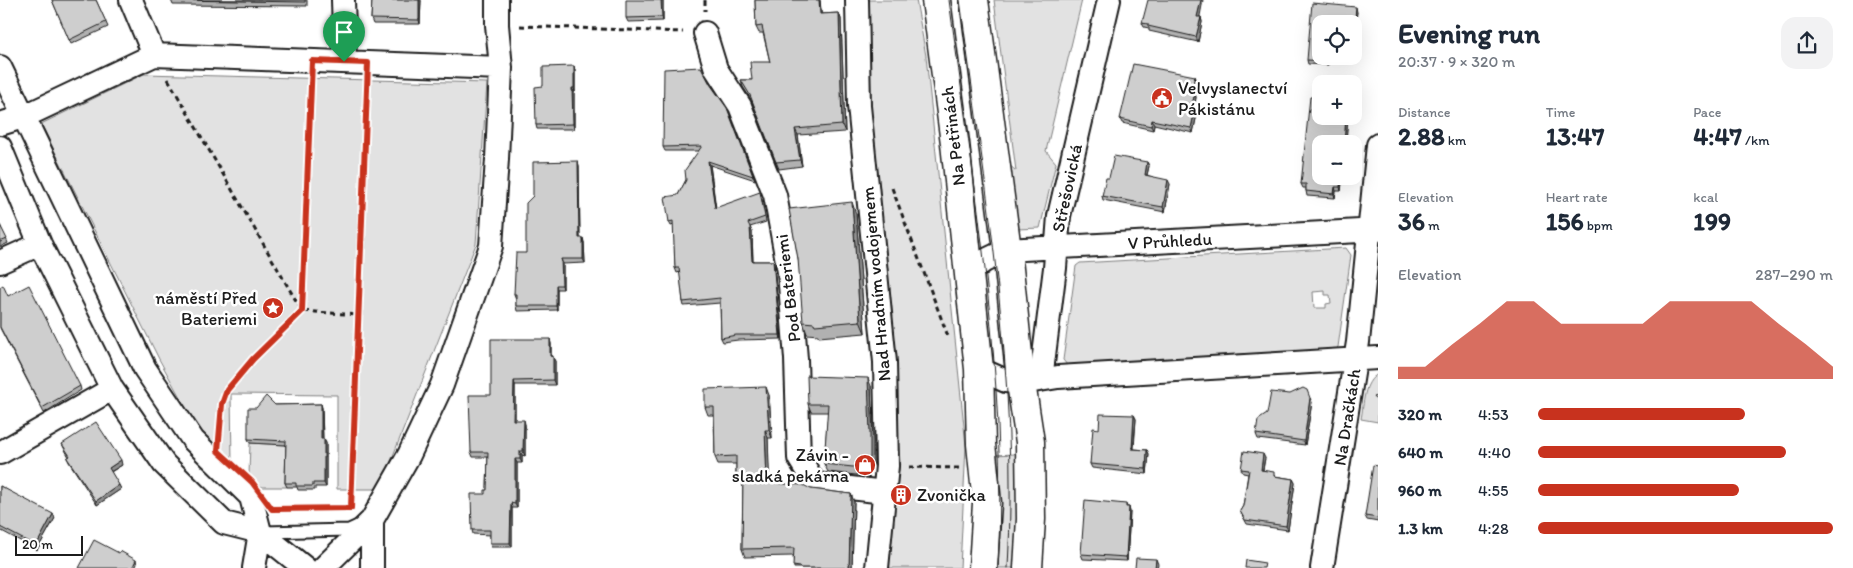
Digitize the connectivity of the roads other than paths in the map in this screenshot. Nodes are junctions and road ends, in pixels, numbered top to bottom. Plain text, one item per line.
1 (131, 0) edge
2 (343, 0) edge
3 (498, 0) edge
4 (857, 0) edge
5 (936, 0) edge
6 (974, 0) edge
7 (1109, 0) edge
8 (705, 33) road end
9 (154, 55) junction
10 (344, 62) junction
11 (0, 67) edge
12 (501, 68) junction
13 (24, 117) junction
14 (0, 124) edge
15 (1378, 145) edge
16 (0, 147) edge
17 (1374, 230) edge
18 (40, 244) junction
19 (1055, 248) junction
20 (1007, 250) junction
21 (0, 262) edge
22 (968, 273) junction
23 (1378, 358) edge
24 (1355, 359) junction
25 (979, 369) junction
26 (1031, 381) junction
27 (112, 389) junction
28 (0, 453) edge
29 (885, 492) junction
30 (372, 520) junction
31 (260, 532) junction
32 (254, 568) edge
33 (305, 568) edge
34 (323, 568) edge
35 (372, 568) edge
36 (877, 568) edge
37 (983, 568) edge
38 (1028, 568) edge
39 (1322, 568) edge

1 - 9 street
2 - 10 street
3 - 12 street
4 - 29 street, Nad Hradním vodojemem
5 - 22 street, Na Petřinách
6 - 20 street
7 - 19 street, Střešovická
8 - 29 street, Pod Bateriemi
9 - 10 street
9 - 13 street
10 - 12 street
11 - 13 street
12 - 30 street
13 - 14 street
13 - 31 street
15 - 17 street, Na Dračkách
16 - 18 street
17 - 19 street, V Průhledu
17 - 24 street, Na Dračkách
18 - 21 street
18 - 27 street
19 - 20 street, V Průhledu
19 - 26 street, Střešovická
20 - 22 street, V Průhledu
20 - 26 street, Střešovická
22 - 25 street
23 - 24 street
24 - 26 street
24 - 39 street, Na Dračkách
25 - 26 street
25 - 37 street
26 - 38 street, Střešovická
27 - 28 street
27 - 31 street
29 - 36 street, Nad Hradním vodojemem
30 - 31 lane
30 - 34 street
30 - 35 street
31 - 32 street
31 - 33 street

